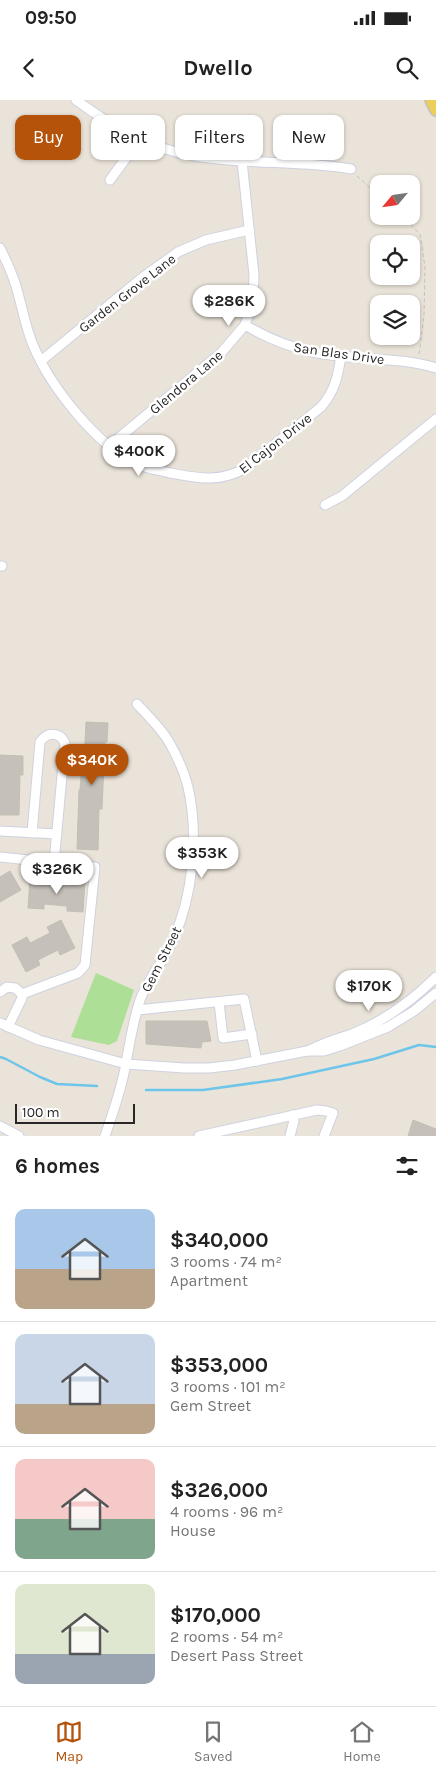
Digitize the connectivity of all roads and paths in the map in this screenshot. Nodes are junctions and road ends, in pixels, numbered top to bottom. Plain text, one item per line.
1 (76, 100) edge
2 (431, 100) edge
3 (436, 110) edge
4 (97, 115) edge
5 (165, 149) edge
6 (125, 160) edge
7 (242, 161) junction
8 (351, 169) joint
9 (110, 180) dead end
10 (370, 187) edge
11 (410, 225) edge
12 (249, 230) junction
13 (0, 248) edge
14 (245, 325) junction
15 (341, 356) junction
16 (41, 362) junction
17 (418, 363) junction
18 (436, 368) edge
19 (436, 419) edge
20 (109, 446) junction
21 (326, 505) dead end
22 (137, 704) dead end
23 (0, 831) edge
24 (32, 833) junction
25 (57, 834) junction
26 (0, 857) edge
27 (54, 862) junction
28 (436, 977) edge
29 (0, 992) edge
30 (436, 993) edge
31 (22, 994) junction
32 (219, 1002) junction
33 (137, 1010) junction
34 (4, 1025) edge
35 (252, 1034) junction
36 (307, 1051) junction
37 (257, 1061) junction
38 (126, 1064) junction
39 (293, 1116) junction
40 (0, 1126) edge
41 (245, 1126) junction
42 (18, 1136) edge
43 (105, 1136) edge
44 (199, 1136) edge
45 (242, 1136) edge
46 (290, 1136) edge
47 (324, 1136) edge

1 - 4 street
2 - 3 main road
5 - 7 street
6 - 9 street
7 - 8 street
7 - 12 street, Glendora Lane
8 - 10 path
11 - 17 path
12 - 14 street, Glendora Lane
12 - 16 street, Garden Grove Lane
13 - 16 street, El Cajon Drive
14 - 15 street, San Blas Drive
14 - 20 street, Glendora Lane
15 - 17 street, San Blas Drive
15 - 20 street, El Cajon Drive
16 - 20 street, El Cajon Drive
17 - 18 street, San Blas Drive
19 - 21 street
22 - 33 street, Gem Street
23 - 24 street
24 - 25 street
24 - 25 street
25 - 27 street
26 - 27 street
27 - 31 street
28 - 36 street
29 - 31 street
30 - 36 street
31 - 34 street
32 - 33 street
32 - 35 street
32 - 35 street
33 - 38 street, Gem Street
34 - 38 street
35 - 37 street
36 - 37 street
37 - 38 street
38 - 43 street, Gem Street
39 - 41 street
39 - 46 street
39 - 47 street
40 - 42 street
41 - 44 street
41 - 45 street

